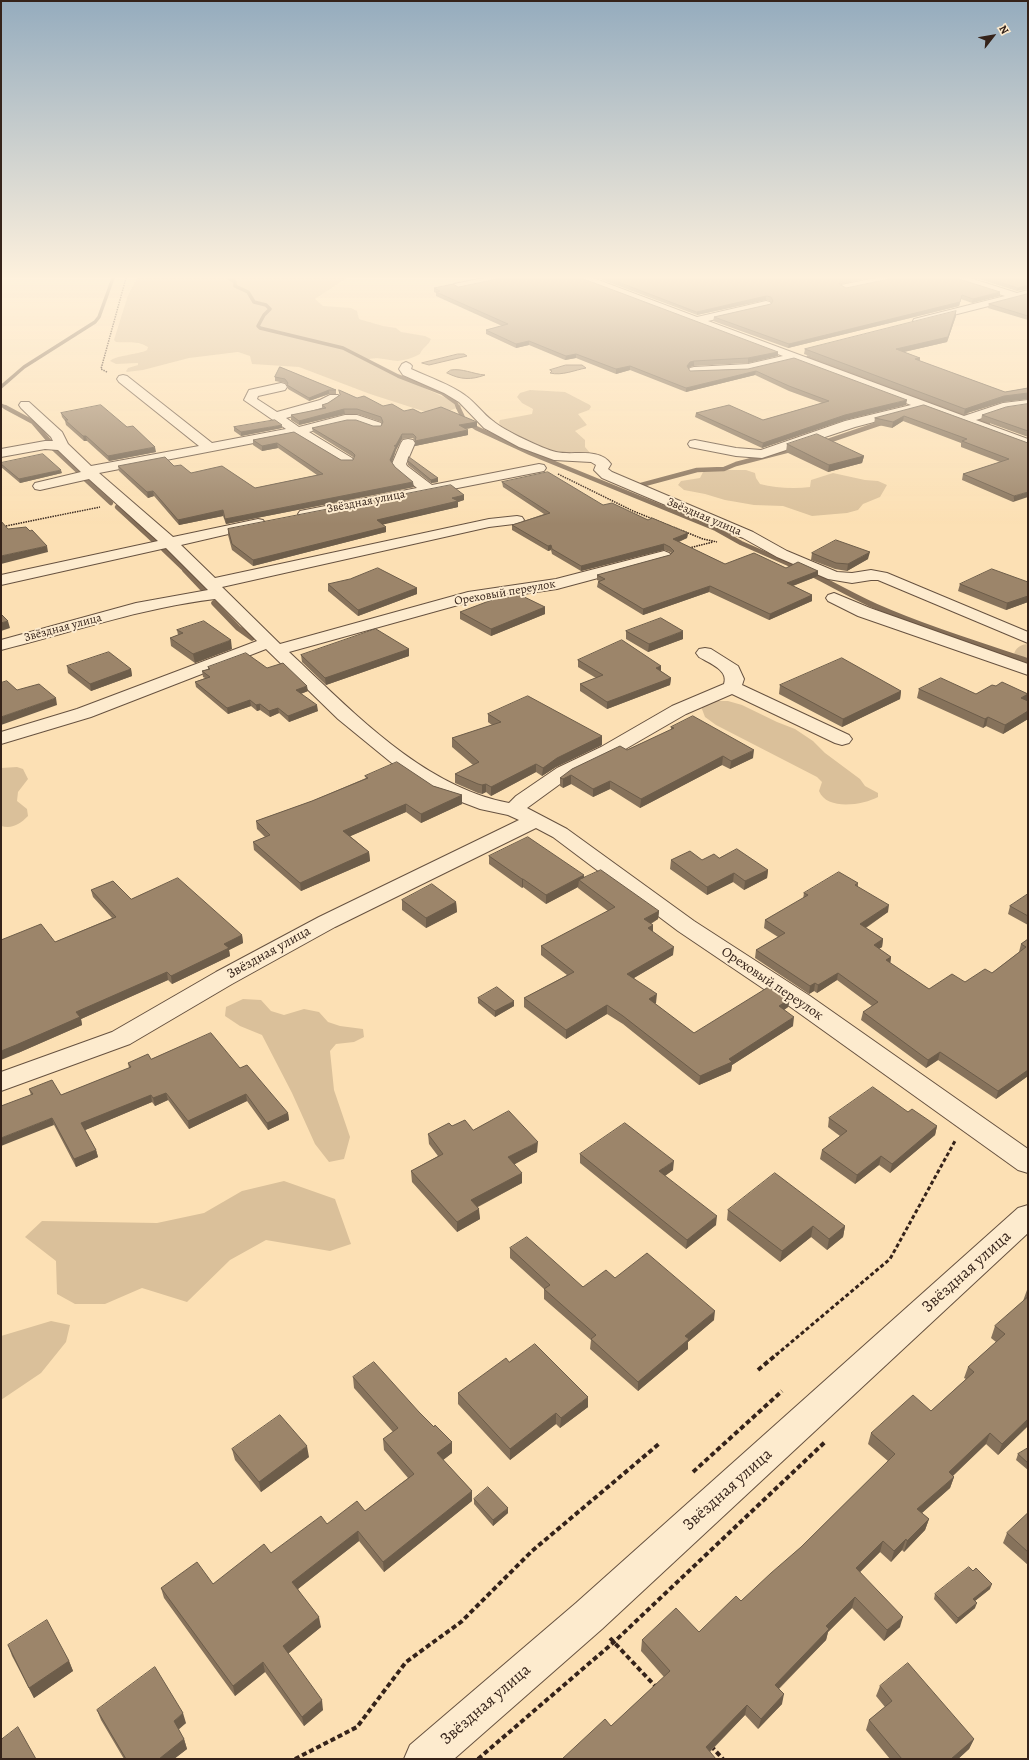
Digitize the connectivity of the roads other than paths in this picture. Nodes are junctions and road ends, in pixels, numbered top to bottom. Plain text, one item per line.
1 (776, 360) edge
2 (802, 360) edge
3 (406, 366) dead end
4 (694, 371) edge
5 (123, 379) road end
6 (281, 387) dead end
7 (334, 398) edge
8 (1028, 404) edge
9 (25, 405) dead end
10 (924, 405) junction
11 (275, 417) junction
12 (963, 420) junction
13 (376, 426) edge
14 (297, 431) junction
15 (408, 442) edge
16 (696, 444) dead end
17 (1028, 444) edge
18 (62, 446) junction
19 (210, 448) junction
20 (1, 453) edge
21 (347, 461) edge
22 (539, 468) road end
23 (90, 473) junction
24 (40, 486) dead end
25 (428, 489) junction
26 (293, 516) edge
27 (272, 520) edge
28 (516, 520) dead end
29 (169, 542) junction
30 (664, 556) edge
31 (1, 580) edge
32 (215, 589) junction
33 (834, 598) dead end
34 (1028, 638) edge
35 (1, 645) edge
36 (273, 646) junction
37 (705, 653) dead end
38 (1028, 670) edge
39 (732, 687) junction
40 (1, 738) edge
41 (842, 739) dead end
42 (514, 810) junction
43 (536, 820) junction
44 (1, 1082) edge
45 (1028, 1163) edge
46 (1028, 1216) edge
47 (424, 1759) edge

1 - 4 street
2 - 10 street
3 - 34 street, Звёздная улица
5 - 19 street
6 - 11 street
7 - 11 street
8 - 12 street
9 - 18 street
10 - 12 street
10 - 16 street
11 - 14 street
12 - 17 street
13 - 14 street
14 - 19 street
14 - 21 street
15 - 25 street
18 - 20 street
18 - 23 street
19 - 23 street
22 - 25 street, Звёздная улица
23 - 24 street
23 - 29 street
25 - 26 street, Звёздная улица
27 - 29 street
28 - 32 street, Звёздная улица
29 - 31 street
29 - 32 street
30 - 36 street, Ореховый переулок
32 - 35 street, Звёздная улица
32 - 36 street
33 - 38 street
36 - 40 street
36 - 42 street, Ореховый переулок
37 - 39 street
39 - 41 street
39 - 42 street
42 - 43 street, Ореховый переулок
43 - 44 street, Звёздная улица
43 - 45 street, Ореховый переулок
46 - 47 street, Звёздная улица

